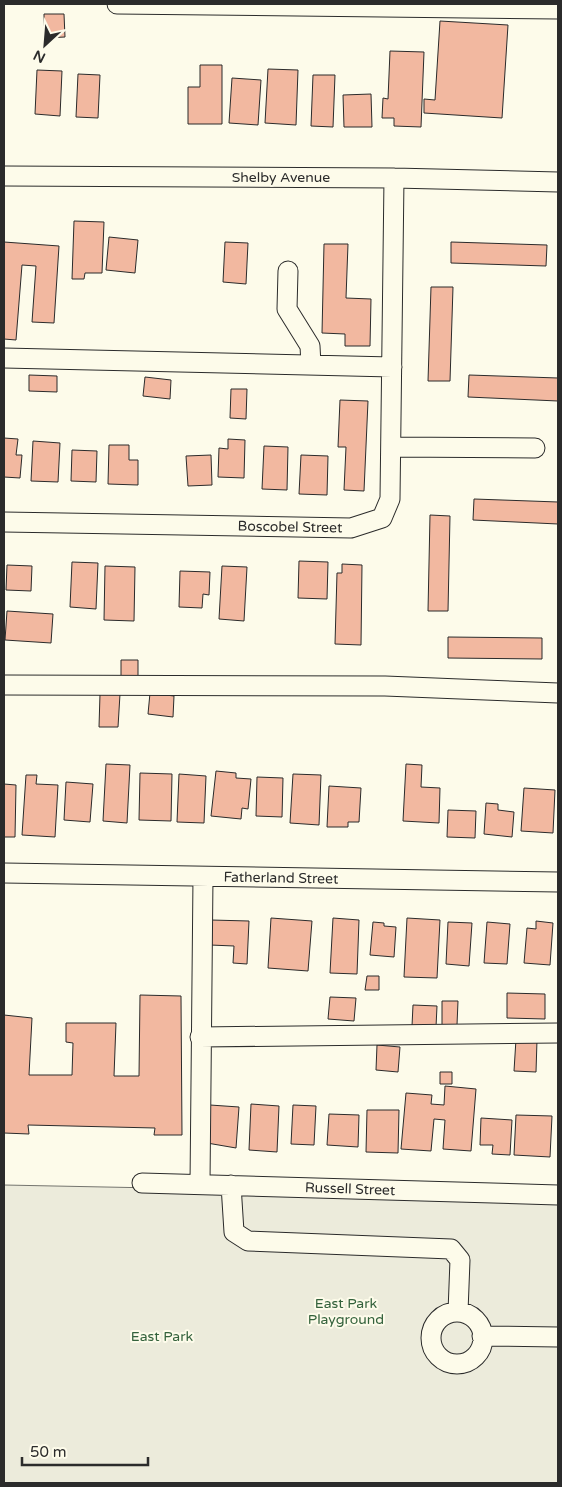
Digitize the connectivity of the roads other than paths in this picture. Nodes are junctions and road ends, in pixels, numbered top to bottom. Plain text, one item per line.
1 (117, 4) edge
2 (558, 9) edge
3 (4, 176) edge
4 (394, 178) junction
5 (558, 182) edge
6 (288, 271) dead end
7 (4, 358) edge
8 (311, 365) junction
9 (392, 367) junction
10 (391, 447) junction
11 (535, 448) dead end
12 (4, 522) edge
13 (4, 685) edge
14 (558, 693) edge
15 (4, 873) edge
16 (203, 877) junction
17 (558, 882) edge
18 (558, 1032) edge
19 (200, 1037) junction
20 (142, 1183) dead end
21 (200, 1184) junction
22 (230, 1185) junction
23 (558, 1195) edge
24 (458, 1312) junction
25 (482, 1336) junction
26 (558, 1337) edge

1 - 2 street
3 - 4 street, Shelby Avenue
4 - 5 street, Shelby Avenue
4 - 9 street, Boscobel Street
6 - 8 street
7 - 8 street
8 - 9 street
9 - 10 street, Boscobel Street
10 - 11 street
10 - 12 street, Boscobel Street
13 - 14 street
15 - 16 street, Fatherland Street
16 - 17 street, Fatherland Street
16 - 19 street
18 - 19 street
19 - 21 street
20 - 21 street, Russell Street
21 - 22 street, Russell Street
22 - 23 street, Russell Street
22 - 24 street
24 - 25 street
24 - 25 street
25 - 26 street

